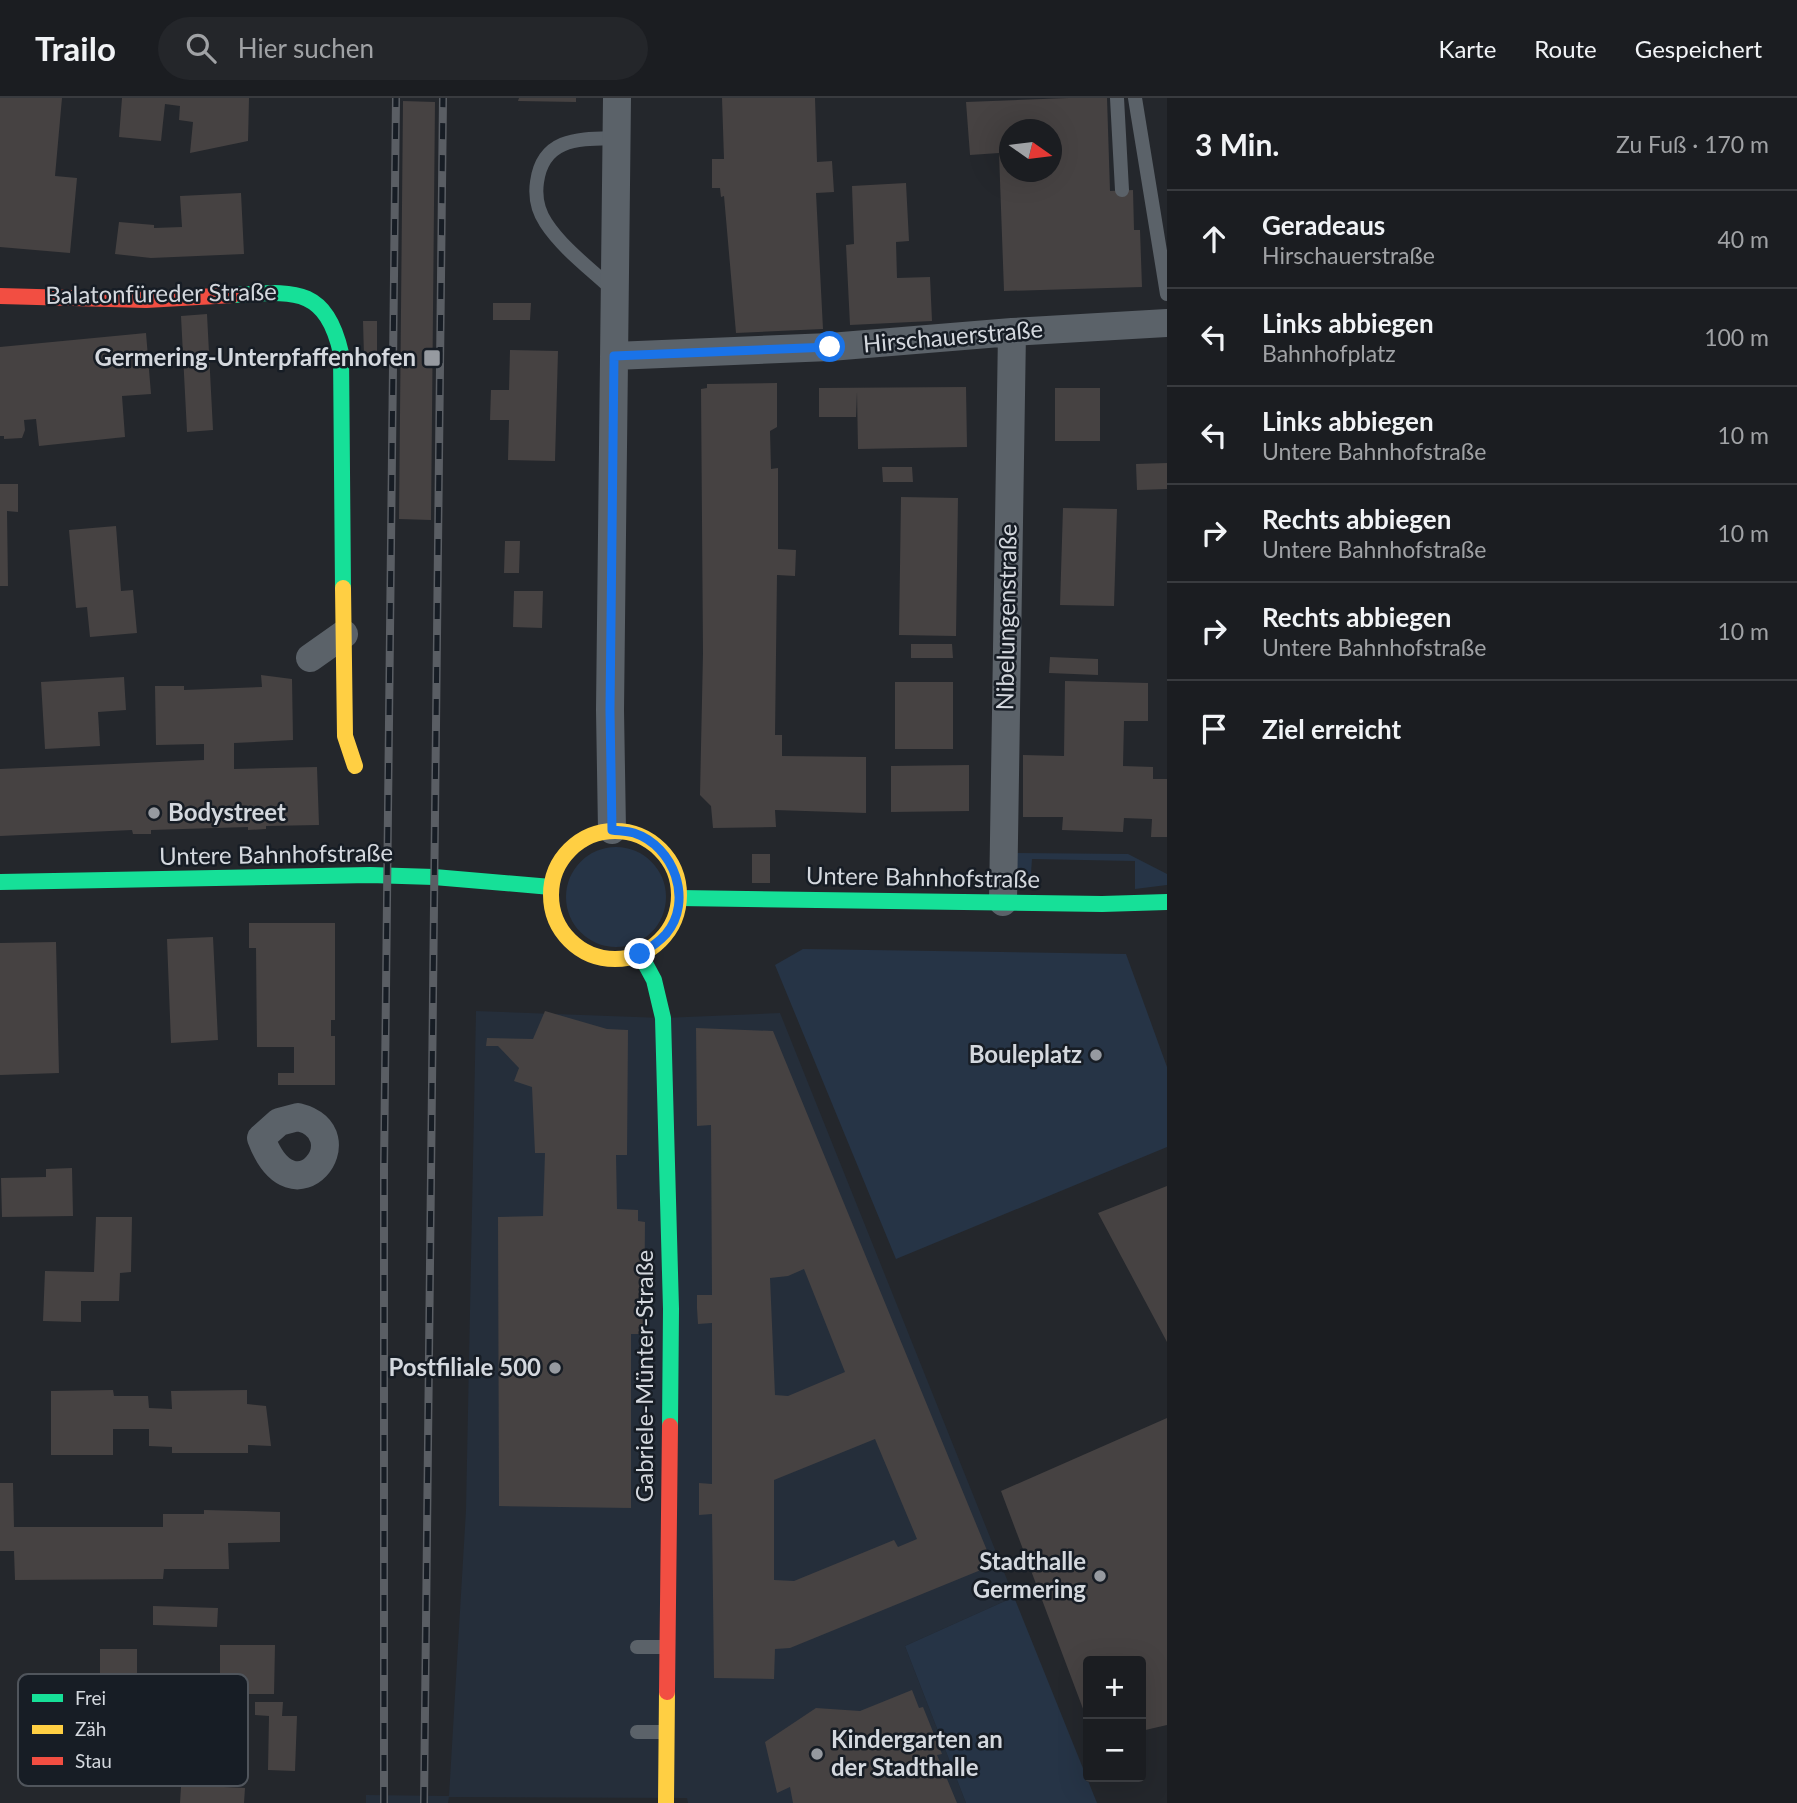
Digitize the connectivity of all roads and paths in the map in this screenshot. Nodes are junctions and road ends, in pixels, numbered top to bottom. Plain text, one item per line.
1 (617, 98) edge
2 (1117, 98) edge
3 (1135, 98) edge
4 (616, 138) junction
5 (1122, 190) dead end
6 (614, 291) junction
7 (1167, 294) edge
8 (0, 296) edge
9 (1167, 323) edge
10 (1012, 331) junction
11 (614, 356) junction
12 (344, 635) junction
13 (310, 658) dead end
14 (355, 766) dead end
15 (612, 830) junction
16 (0, 882) edge
17 (551, 887) junction
18 (679, 898) junction
19 (1003, 902) junction
20 (1167, 902) edge
21 (640, 954) junction
22 (637, 1647) dead end
23 (667, 1647) junction
24 (637, 1732) dead end
25 (666, 1732) junction
26 (666, 1803) edge

1 - 4 street
2 - 5 lane
3 - 7 lane
4 - 6 street
4 - 6 lane
6 - 11 street
8 - 12 street, Balatonfüreder Straße
9 - 10 street, Hirschauerstraße
10 - 11 street, Hirschauerstraße
10 - 19 street, Nibelungenstraße
11 - 15 street
12 - 13 street
12 - 14 street, Balatonfüreder Straße
15 - 17 street
15 - 18 street
16 - 17 street, Untere Bahnhofstraße
17 - 21 street
18 - 19 street, Untere Bahnhofstraße
18 - 21 street
19 - 20 street, Untere Bahnhofstraße
21 - 23 street, Gabriele-Münter-Straße
22 - 23 lane
23 - 25 street, Gabriele-Münter-Straße
24 - 25 lane
25 - 26 street, Gabriele-Münter-Straße

